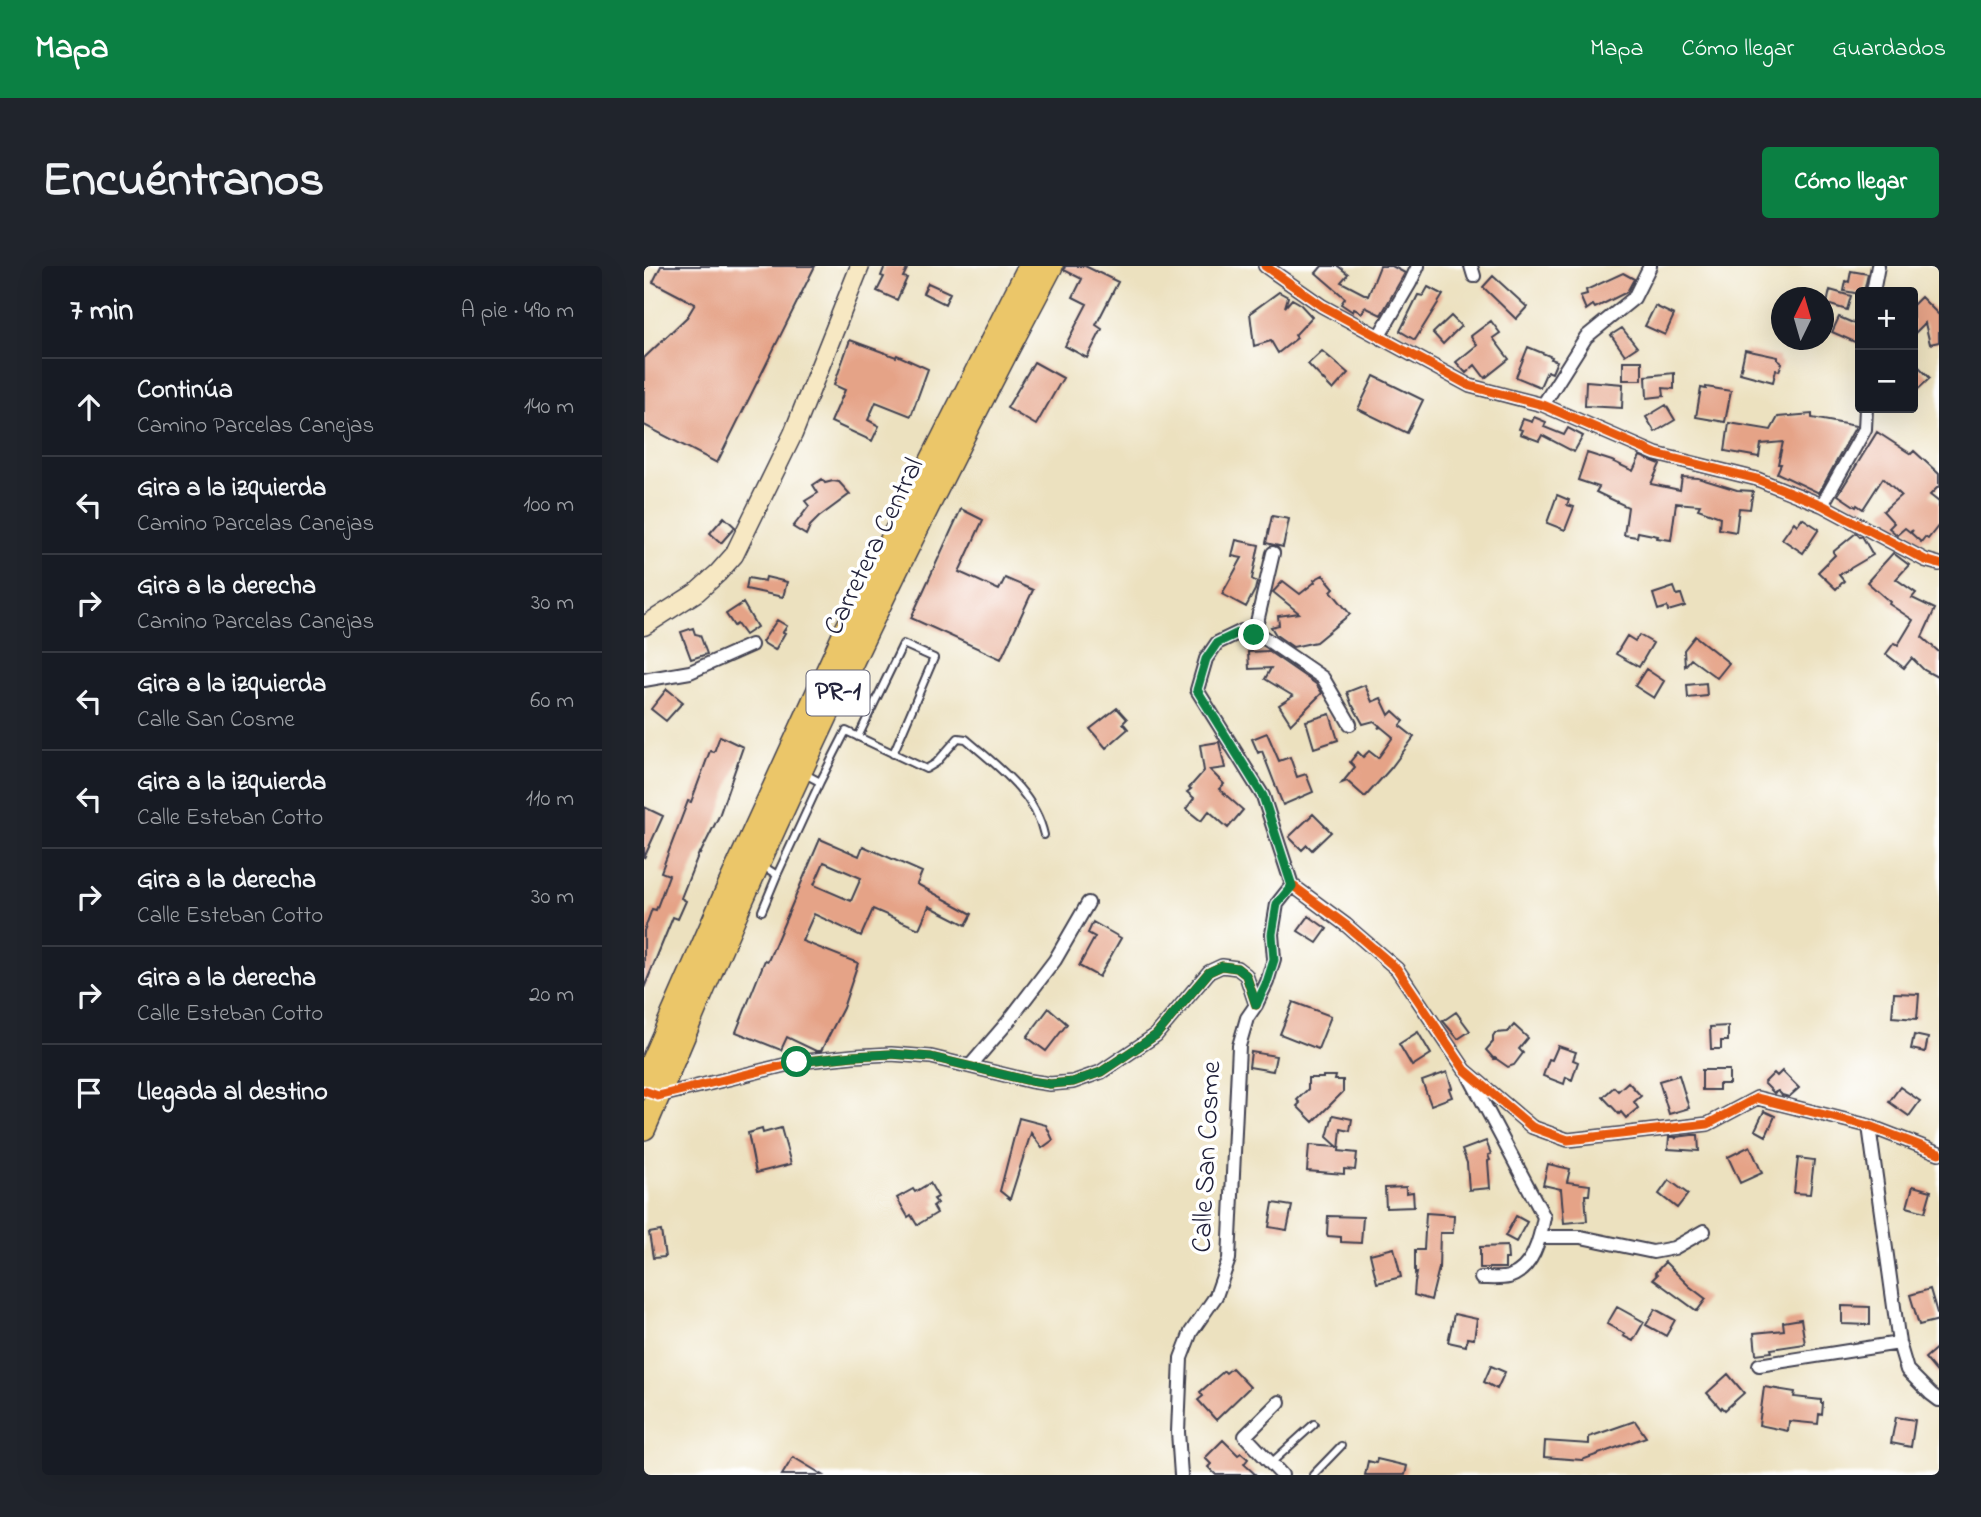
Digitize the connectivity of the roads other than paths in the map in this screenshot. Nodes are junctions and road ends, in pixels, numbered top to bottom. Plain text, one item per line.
1 (860, 266) edge
2 (1030, 266) edge
3 (1051, 266) edge
4 (1265, 266) edge
5 (1418, 266) edge
6 (1650, 266) edge
7 (1878, 266) edge
8 (1875, 287) edge
9 (1379, 336) junction
10 (1543, 405) junction
11 (1866, 413) edge
12 (1822, 505) junction
13 (1273, 553) dead end
14 (1939, 564) edge
15 (644, 625) edge
16 (1254, 635) junction
17 (751, 645) dead end
18 (644, 680) edge
19 (1350, 723) dead end
20 (858, 737) junction
21 (893, 754) junction
22 (810, 777) junction
23 (1044, 835) dead end
24 (768, 869) junction
25 (1292, 886) junction
26 (1088, 903) dead end
27 (762, 911) dead end
28 (1256, 1005) junction
29 (970, 1066) junction
30 (1465, 1070) junction
31 (649, 1089) edge
32 (1869, 1126) junction
33 (644, 1128) edge
34 (1939, 1153) edge
35 (1704, 1231) dead end
36 (1540, 1237) junction
37 (1480, 1278) dead end
38 (1899, 1343) junction
39 (1759, 1365) dead end
40 (1939, 1400) edge
41 (1279, 1402) dead end
42 (1314, 1424) dead end
43 (1341, 1446) dead end
44 (1270, 1463) junction
45 (1181, 1475) edge
46 (1282, 1475) edge
47 (1313, 1475) edge

1 - 15 street
2 - 31 highway, Carretera Central / PR-1
3 - 22 highway, Carretera Central / PR-1
4 - 9 street
5 - 9 street
6 - 10 street
7 - 8 street
9 - 10 street
10 - 12 street
11 - 12 street
12 - 14 street
13 - 16 street
16 - 19 street
16 - 25 street
17 - 18 street
20 - 21 lane
20 - 21 lane
20 - 22 lane
21 - 23 lane
22 - 24 highway, Carretera Central / PR-1
24 - 27 lane
24 - 31 highway, Carretera Central / PR-1
25 - 28 street, Calle San Cosme
25 - 30 street
26 - 29 street
28 - 29 street
28 - 45 street, Calle San Cosme
29 - 31 street
30 - 32 street
30 - 36 street
31 - 33 highway, Carretera Central / PR-1
32 - 34 street
32 - 38 street
35 - 36 street
36 - 37 street
38 - 39 street
38 - 40 street
41 - 44 street
42 - 44 lane
43 - 47 lane
44 - 46 street

